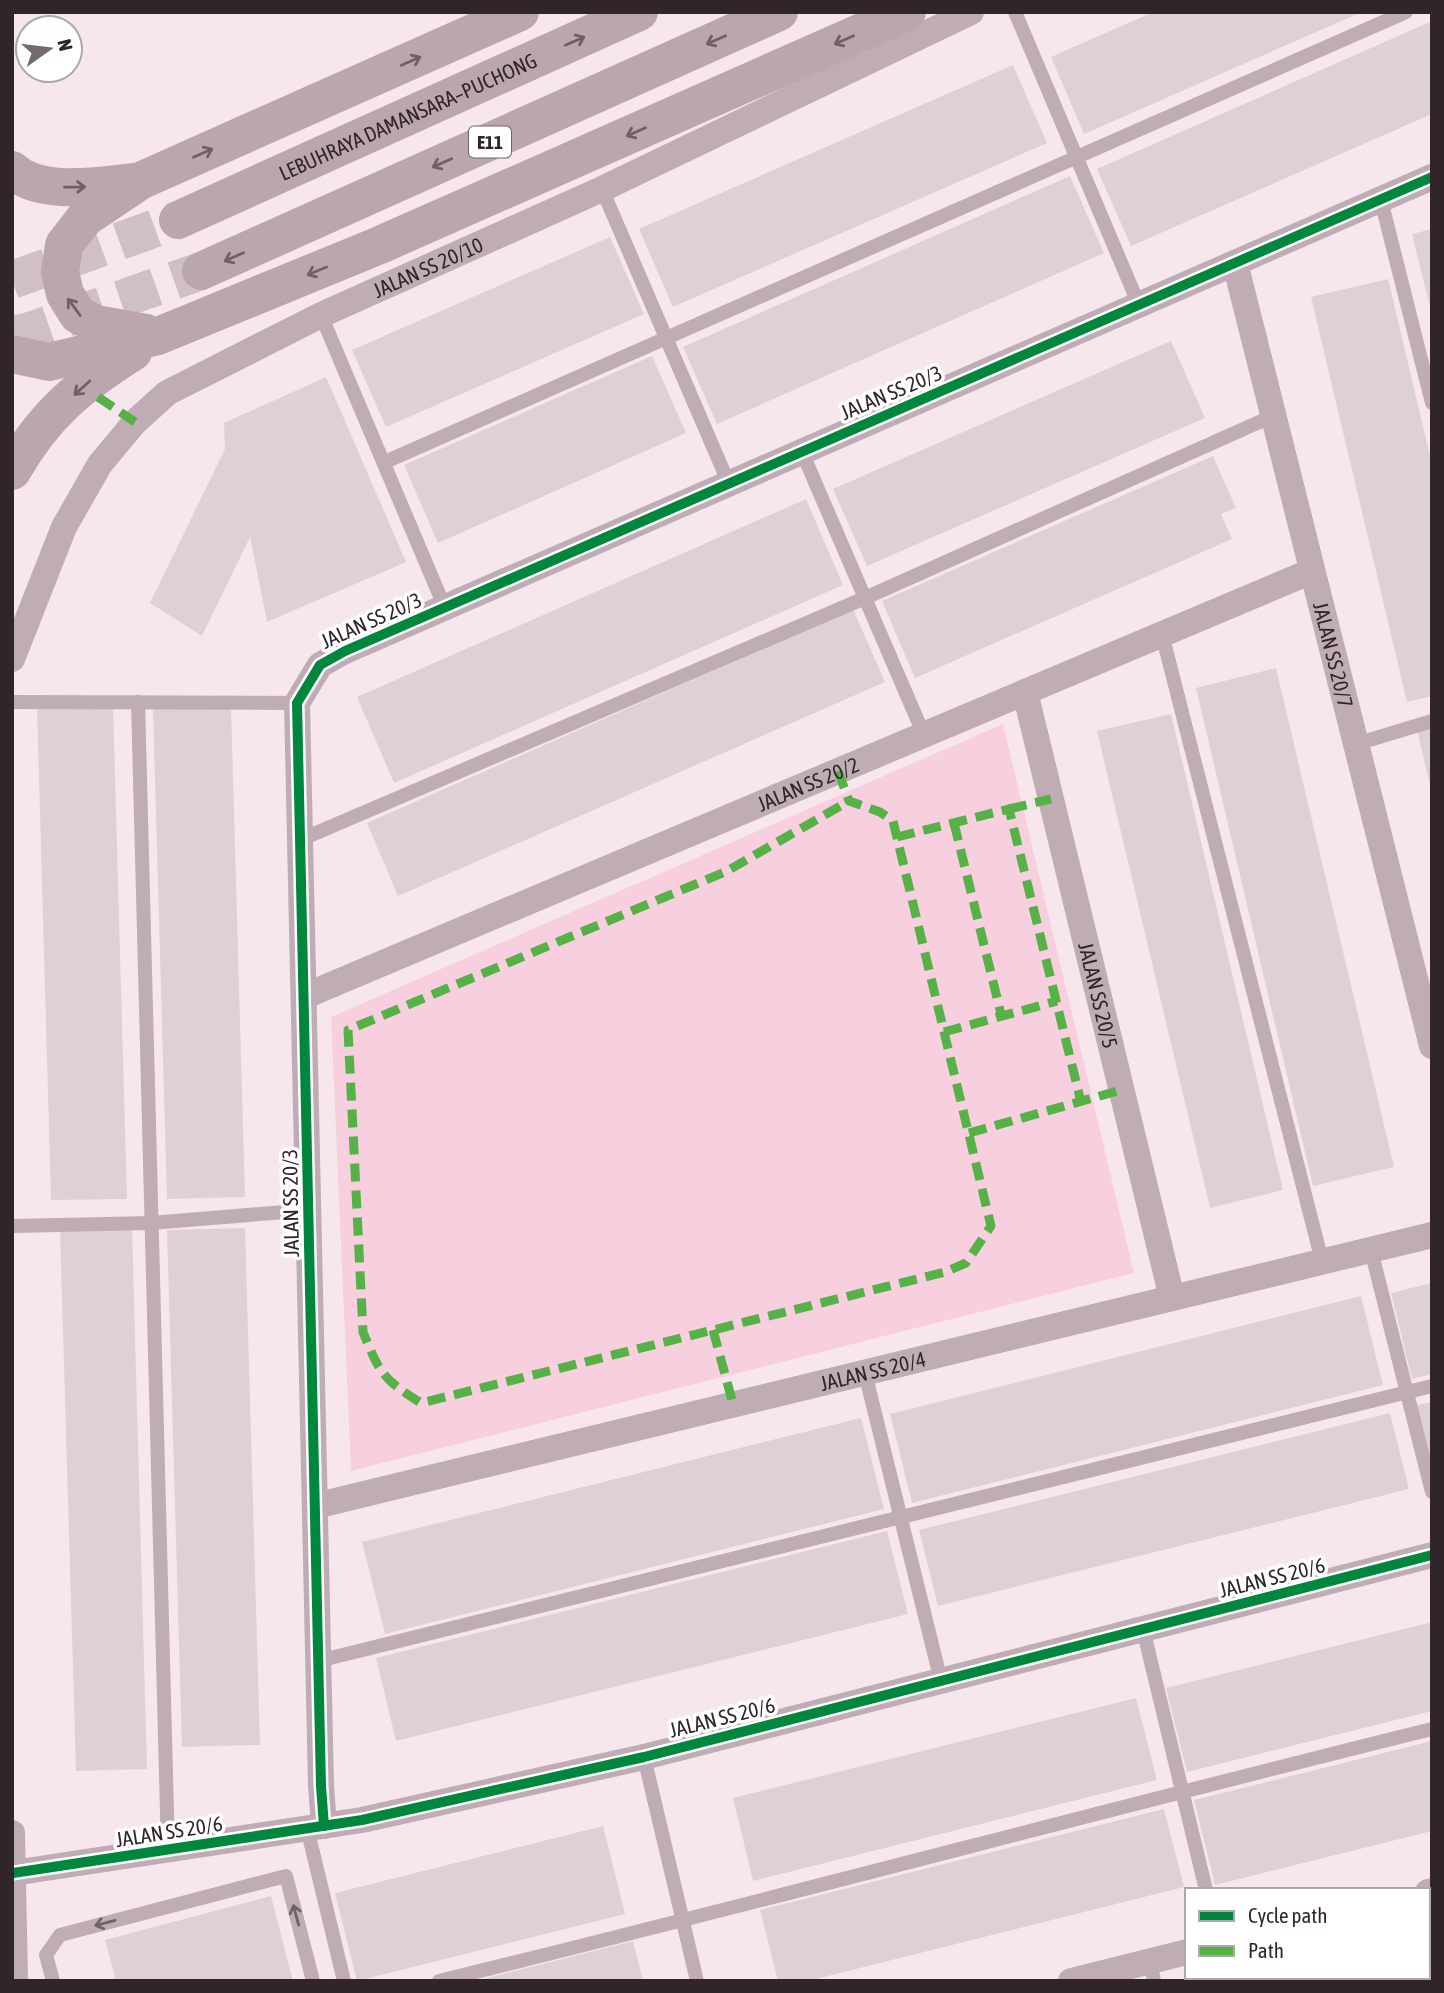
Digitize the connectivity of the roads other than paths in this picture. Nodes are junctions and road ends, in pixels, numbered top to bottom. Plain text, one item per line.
1 (639, 12) edge
2 (779, 12) edge
3 (907, 12) edge
4 (971, 12) edge
5 (1016, 12) edge
6 (1406, 12) edge
7 (517, 13) edge
8 (1076, 157) junction
9 (12, 170) edge
10 (1432, 177) edge
11 (140, 181) junction
12 (602, 189) junction
13 (1381, 200) junction
14 (178, 220) tunnel mouth
15 (1235, 263) junction
16 (201, 271) tunnel mouth
17 (1139, 305) junction
18 (321, 315) junction
19 (159, 336) junction
20 (666, 338) junction
21 (12, 354) edge
22 (1432, 403) edge
23 (1273, 416) junction
24 (802, 452) junction
25 (385, 461) junction
26 (12, 471) edge
27 (729, 484) junction
28 (1312, 571) junction
29 (865, 598) junction
30 (445, 608) junction
31 (1162, 634) junction
32 (12, 659) edge
33 (1025, 692) junction
34 (12, 702) edge
35 (138, 702) junction
36 (298, 703) junction
37 (1432, 722) edge
38 (924, 735) junction
39 (1356, 744) junction
40 (302, 839) junction
41 (305, 996) junction
42 (1432, 1046) edge
43 (309, 1210) junction
44 (151, 1223) junction
45 (12, 1226) edge
46 (1432, 1235) edge
47 (1371, 1250) junction
48 (1322, 1261) junction
49 (1172, 1298) junction
50 (865, 1373) junction
51 (1432, 1386) edge
52 (1406, 1392) junction
53 (1432, 1492) edge
54 (315, 1506) junction
55 (901, 1517) junction
56 (1432, 1555) edge
57 (1143, 1629) junction
58 (318, 1661) junction
59 (941, 1681) junction
60 (1432, 1730) edge
61 (644, 1757) junction
62 (1182, 1791) junction
63 (315, 1827) junction
64 (12, 1833) edge
65 (168, 1851) junction
66 (13, 1873) edge
67 (1206, 1888) edge
68 (683, 1922) junction
69 (1185, 1953) edge
70 (1152, 1971) edge
71 (15, 1981) edge
72 (53, 1981) edge
73 (313, 1981) edge
74 (344, 1981) edge
75 (439, 1981) edge
76 (697, 1981) edge
77 (1071, 1981) edge

14 -> 1 highway, LEBUHRAYA DAMANSARA–PUCHONG
2 -> 16 highway, E11
3 -> 19 highway
4 - 12 street, JALAN SS 20/10
5 - 8 lane
6 - 8 lane
11 -> 7 highway
8 - 17 lane
8 - 20 lane
9 -> 11 highway
10 - 13 street, JALAN SS 20/3
19 -> 11 highway
12 - 18 street, JALAN SS 20/10
12 - 20 lane
13 - 15 street, JALAN SS 20/3
13 - 22 lane
15 - 17 street, JALAN SS 20/3
15 - 23 street, JALAN SS 20/7
17 - 24 street, JALAN SS 20/3
18 - 25 lane
18 - 32 street, JALAN SS 20/10
19 - 21 highway
19 -> 26 highway
20 - 25 lane
20 - 27 lane
23 - 28 street, JALAN SS 20/7
23 - 29 lane
24 - 27 street, JALAN SS 20/3
24 - 29 lane
25 - 30 lane
27 - 30 street, JALAN SS 20/3
28 - 31 street, JALAN SS 20/2
28 - 39 street, JALAN SS 20/7
29 - 38 lane
29 - 40 lane
30 - 36 street, JALAN SS 20/3
31 - 33 street, JALAN SS 20/2
31 - 48 lane
33 - 38 street, JALAN SS 20/2
33 - 49 street, JALAN SS 20/5
34 - 35 lane
35 - 36 lane
35 - 44 lane
36 - 40 street, JALAN SS 20/3
37 - 39 lane
38 - 41 street, JALAN SS 20/2
39 - 42 street, JALAN SS 20/7
40 - 41 street, JALAN SS 20/3
41 - 43 street, JALAN SS 20/3
43 - 44 lane
43 - 54 street, JALAN SS 20/3
44 - 45 lane
44 - 65 lane
46 - 47 street, JALAN SS 20/4
47 - 48 street, JALAN SS 20/4
47 - 52 lane
48 - 49 street, JALAN SS 20/4
49 - 50 street, JALAN SS 20/4
50 - 54 street, JALAN SS 20/4
50 - 55 lane
51 - 52 lane
52 - 53 lane
52 - 55 lane
54 - 58 street, JALAN SS 20/3
55 - 58 lane
55 - 59 lane
56 - 57 street, JALAN SS 20/6
57 - 59 street, JALAN SS 20/6
57 - 62 lane
58 - 63 street, JALAN SS 20/3
59 - 61 street, JALAN SS 20/6
60 - 62 lane
61 - 63 street, JALAN SS 20/6
61 - 68 lane
62 - 67 lane
62 - 68 lane
63 - 65 street, JALAN SS 20/6
63 - 74 lane
64 - 66 street
65 - 66 street, JALAN SS 20/6
66 - 71 street
68 - 75 lane
68 - 76 lane
69 - 70 street
70 - 77 street
73 -> 72 lane

